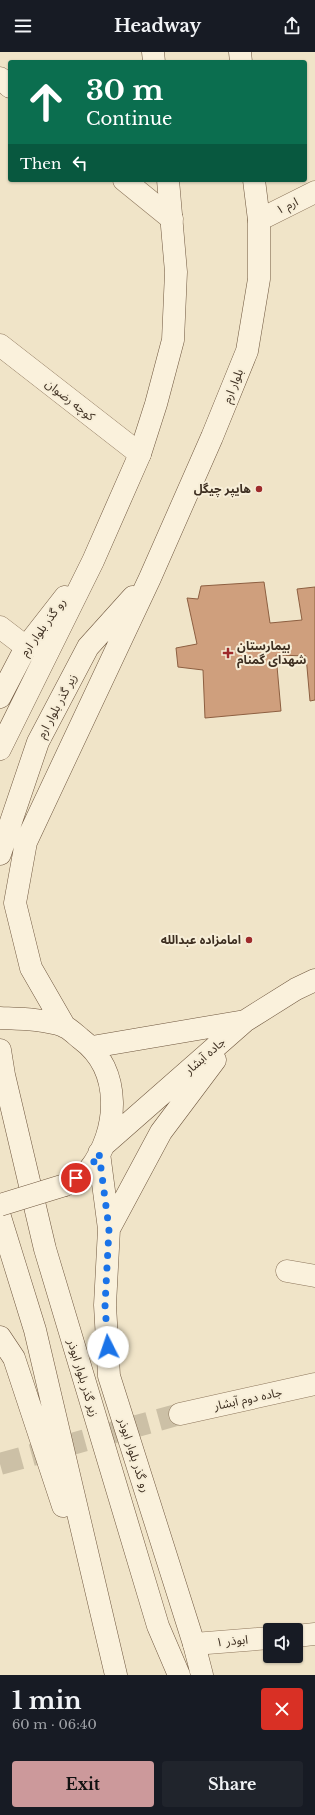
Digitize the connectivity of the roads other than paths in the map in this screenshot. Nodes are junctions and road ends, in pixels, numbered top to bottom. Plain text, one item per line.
1 (0, 78) edge
2 (8, 84) edge
3 (126, 182) edge
4 (168, 182) edge
5 (254, 182) edge
6 (315, 192) edge
7 (172, 219) junction
8 (259, 220) junction
9 (0, 345) edge
10 (140, 454) junction
11 (93, 561) junction
12 (150, 578) junction
13 (0, 626) edge
14 (26, 647) junction
15 (0, 697) edge
16 (0, 749) edge
17 (0, 854) edge
18 (315, 980) edge
19 (0, 1018) edge
20 (245, 1021) junction
21 (65, 1027) junction
22 (92, 1047) junction
23 (0, 1050) edge
24 (102, 1149) junction
25 (0, 1205) edge
26 (0, 1217) edge
27 (109, 1229) junction
28 (287, 1271) dead end
29 (315, 1276) edge
30 (0, 1337) edge
31 (315, 1384) edge
32 (180, 1414) tunnel mouth
33 (315, 1634) edge
34 (303, 1635) edge
35 (263, 1639) edge
36 (194, 1644) junction
37 (115, 1675) edge
38 (179, 1675) edge
39 (202, 1675) edge

1 - 2 street
3 - 7 street
4 - 7 street
5 - 8 street, بلوار ارم
6 - 8 street, ارم ۱
7 - 10 street
8 - 12 street, بلوار ارم
9 - 10 street, کوچه رضوان
10 - 11 street
11 - 14 street, رو گذر بلوار ارم
11 - 16 street
12 - 17 street, زیر گذر بلوار ارم
12 - 21 street, بلوار ارم
13 - 14 street
14 - 15 street, رو گذر بلوار ارم
18 - 20 street, جاده آبشار
19 - 21 street
20 - 22 street
20 - 24 street, جاده آبشار
20 - 27 street
21 - 22 street
22 - 24 street
23 - 38 street, زیر گذر بلوار ابوذر
24 - 25 street, bridge
24 - 27 street
26 - 37 street
27 - 36 street, رو گذر بلوار ابوذر
28 - 29 street
30 - 37 street
31 - 32 street, جاده دوم‌ آبشار
33 - 34 street
35 - 36 street, ابوذر ۱
36 - 39 street, رو گذر بلوار ابوذر

